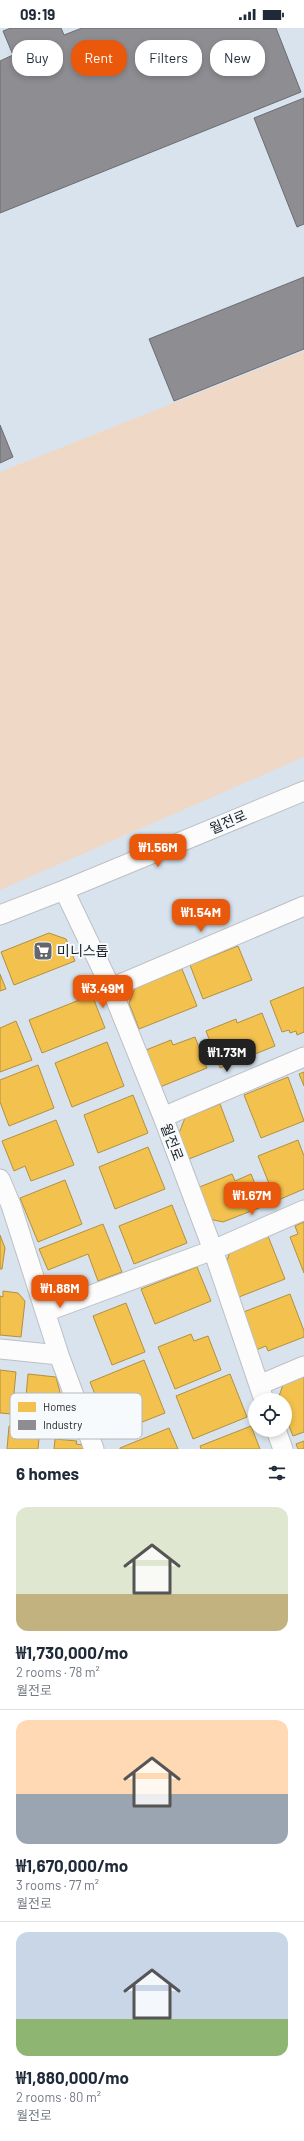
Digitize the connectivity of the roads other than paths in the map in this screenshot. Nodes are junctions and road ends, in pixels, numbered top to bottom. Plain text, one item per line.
1 (304, 791) edge
2 (64, 890) junction
3 (304, 906) edge
4 (0, 915) edge
5 (111, 988) junction
6 (304, 1057) edge
7 (163, 1117) junction
8 (0, 1179) edge
9 (5, 1205) edge
10 (304, 1210) edge
11 (212, 1250) junction
12 (45, 1312) junction
13 (0, 1350) edge
14 (59, 1354) junction
15 (304, 1366) edge
16 (262, 1392) edge
17 (73, 1393) edge
18 (279, 1437) edge
19 (90, 1439) edge
20 (94, 1449) edge
21 (283, 1449) edge

1 - 2 street, 월전로
2 - 4 street, 월전로
2 - 5 street, 월전로
3 - 5 street
5 - 7 street, 월전로
6 - 7 street
7 - 11 street, 월전로
8 - 9 street
9 - 12 street
10 - 11 street
11 - 12 street
11 - 16 street, 월전로
12 - 14 street
13 - 14 street
14 - 17 street
15 - 16 street
18 - 21 street
19 - 20 street

